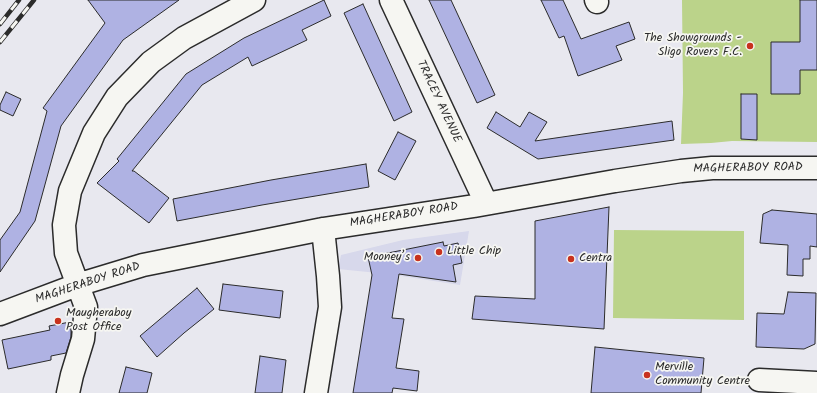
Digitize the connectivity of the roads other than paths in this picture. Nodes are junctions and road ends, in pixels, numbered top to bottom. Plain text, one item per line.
1 (254, 0) edge
2 (391, 0) edge
3 (817, 168) edge
4 (486, 203) junction
5 (323, 229) junction
6 (77, 285) junction
7 (0, 314) edge
8 (759, 380) dead end
9 (817, 383) edge
10 (68, 393) edge
11 (316, 393) edge

1 - 6 street
2 - 4 street, TRACEY AVENUE
3 - 4 street, MAGHERABOY ROAD
4 - 5 street, MAGHERABOY ROAD
5 - 6 street, MAGHERABOY ROAD
5 - 11 street
6 - 7 street, MAGHERABOY ROAD
6 - 10 street
8 - 9 street

